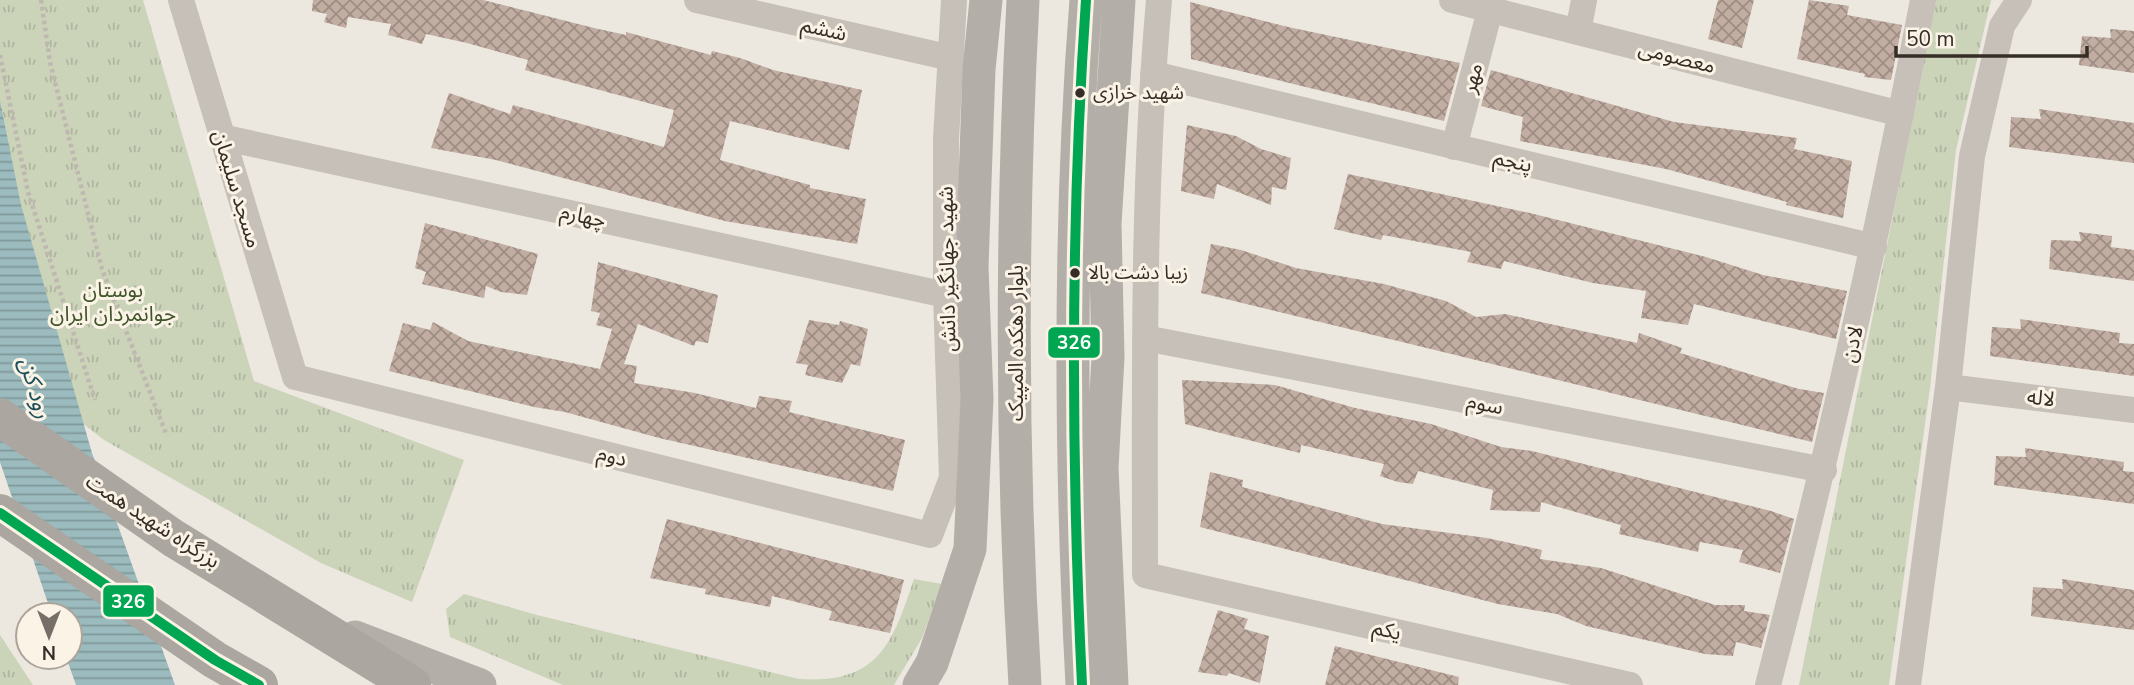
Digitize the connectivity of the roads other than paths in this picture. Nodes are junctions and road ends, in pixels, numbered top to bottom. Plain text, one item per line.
1 (181, 0) edge
2 (697, 0) edge
3 (954, 0) edge
4 (986, 0) edge
5 (1023, 0) edge
6 (1086, 0) edge
7 (1119, 0) edge
8 (1159, 0) edge
9 (1452, 0) edge
10 (1584, 0) edge
11 (1923, 0) edge
12 (2019, 0) edge
13 (1490, 9) junction
14 (1578, 32) junction
15 (951, 58) junction
16 (1153, 74) junction
17 (1901, 114) junction
18 (221, 137) junction
19 (1454, 146) junction
20 (1874, 247) junction
21 (946, 295) junction
22 (1146, 338) junction
23 (295, 377) joint
24 (1948, 387) junction
25 (2134, 410) edge
26 (0, 417) edge
27 (1824, 470) junction
28 (0, 513) edge
29 (930, 535) joint
30 (310, 619) junction
31 (259, 685) edge
32 (412, 685) edge
33 (480, 685) edge
34 (919, 685) edge
35 (1025, 685) edge
36 (1082, 685) edge
37 (1112, 685) edge
38 (1630, 685) edge
39 (1768, 685) edge
40 (1908, 685) edge

1 - 18 street, مسجد سلیمان
2 - 15 street, ششم
3 - 15 street, شهید جهانگیر دانش
4 - 34 main road
5 - 35 main road, بلوار دهکده المپیک
6 - 36 main road
7 - 37 main road
8 - 16 street
9 - 13 street, معصومی
10 - 14 street
11 - 17 street, لادن
12 - 24 street
13 - 14 street, معصومی
13 - 19 street, مهر
14 - 17 street, معصومی
15 - 21 street, شهید جهانگیر دانش
16 - 19 street, پنجم
16 - 22 street
17 - 20 street, لادن
18 - 21 street, چهارم
18 - 23 street, مسجد سلیمان
19 - 20 street, پنجم
20 - 27 street, لادن
21 - 29 street, شهید جهانگیر دانش
22 - 27 street, سوم
22 - 38 street, یکم
23 - 29 street, دوم
24 - 25 street, لاله
24 - 40 street
26 - 30 highway, بزرگراه شهید همت
27 - 39 street, لادن
28 - 31 highway
30 - 32 highway, بزرگراه شهید همت
30 - 33 main road

